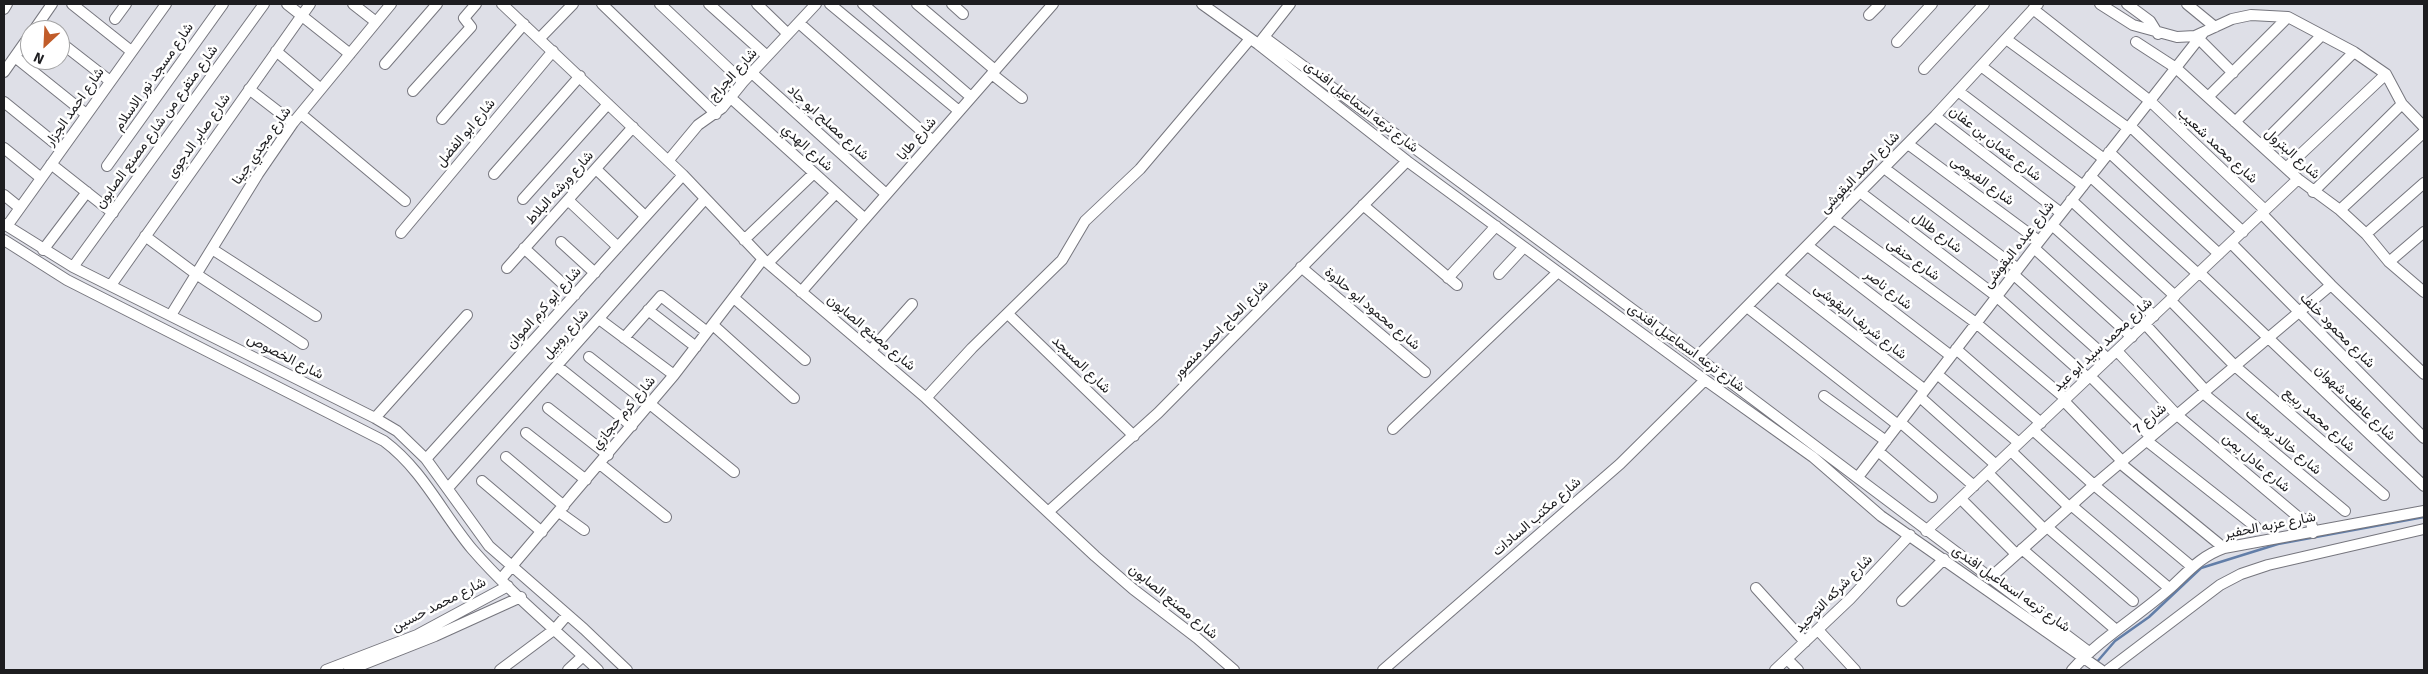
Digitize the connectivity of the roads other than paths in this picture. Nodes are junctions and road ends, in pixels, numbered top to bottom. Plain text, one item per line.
1 (7, 4) edge
2 (52, 4) edge
3 (72, 4) edge
4 (126, 4) edge
5 (166, 4) edge
6 (223, 4) edge
7 (264, 4) edge
8 (287, 4) edge
9 (310, 4) edge
10 (353, 4) edge
11 (391, 4) edge
12 (437, 4) edge
13 (476, 4) edge
14 (502, 4) edge
15 (573, 4) edge
16 (602, 4) edge
17 (660, 4) edge
18 (709, 4) edge
19 (757, 4) edge
20 (830, 4) edge
21 (863, 4) edge
22 (918, 4) edge
23 (952, 4) edge
24 (1053, 4) edge
25 (1202, 4) edge
26 (1290, 4) edge
27 (1880, 4) edge
28 (1932, 4) edge
29 (1984, 4) edge
30 (2100, 4) edge
31 (2127, 4) edge
32 (2193, 5) edge
33 (811, 6) edge
34 (2036, 6) edge
35 (4, 8) edge
36 (963, 14) dead end
37 (1869, 15) dead end
38 (302, 16) junction
39 (2288, 17) junction
40 (115, 19) dead end
41 (43, 20) edge
42 (376, 22) junction
43 (799, 23) junction
44 (524, 24) junction
45 (2214, 26) junction
46 (788, 34) junction
47 (2158, 34) junction
48 (2322, 35) junction
49 (2201, 36) junction
50 (540, 38) junction
51 (2006, 39) junction
52 (1257, 40) junction
53 (1897, 42) dead end
54 (2136, 42) dead end
55 (20, 50) edge
56 (70, 50) edge
57 (131, 51) junction
58 (276, 51) junction
59 (553, 51) junction
60 (2354, 52) junction
61 (350, 54) junction
62 (767, 56) junction
63 (15, 57) junction
64 (385, 64) dead end
65 (1981, 66) junction
66 (2176, 68) junction
67 (1924, 69) dead end
68 (4, 72) edge
69 (994, 72) junction
70 (2233, 72) junction
71 (752, 73) junction
72 (2386, 74) junction
73 (580, 76) junction
74 (110, 80) junction
75 (743, 82) junction
76 (249, 89) junction
77 (321, 89) junction
78 (413, 91) dead end
79 (1958, 91) junction
80 (2208, 97) junction
81 (731, 98) junction
82 (971, 98) junction
83 (1022, 98) dead end
84 (2150, 101) junction
85 (4, 102) edge
86 (608, 104) junction
87 (2402, 104) junction
88 (959, 111) junction
89 (86, 114) junction
90 (301, 114) junction
91 (716, 114) junction
92 (1935, 116) junction
93 (442, 119) dead end
94 (2235, 122) junction
95 (293, 124) junction
96 (633, 127) junction
97 (2129, 127) junction
98 (2424, 127) edge
99 (2424, 132) edge
100 (933, 141) junction
101 (1908, 144) junction
102 (2261, 145) junction
103 (4, 148) edge
104 (62, 149) junction
105 (2106, 156) junction
106 (668, 161) junction
107 (1408, 161) junction
108 (51, 164) junction
109 (107, 166) dead end
110 (1884, 168) junction
111 (2286, 168) junction
112 (596, 169) junction
113 (814, 172) junction
114 (494, 174) dead end
115 (683, 175) junction
116 (2090, 176) junction
117 (41, 178) junction
118 (2298, 179) junction
119 (2424, 183) edge
120 (2083, 186) junction
121 (87, 192) junction
122 (1860, 192) junction
123 (2313, 192) junction
124 (836, 193) junction
125 (886, 194) junction
126 (4, 195) edge
127 (523, 199) dead end
128 (705, 199) junction
129 (568, 200) junction
130 (2071, 200) junction
131 (405, 201) dead end
132 (1363, 205) junction
133 (20, 208) junction
134 (2340, 210) junction
135 (2264, 212) junction
136 (113, 213) junction
137 (2061, 213) junction
138 (646, 216) junction
139 (865, 219) junction
140 (1834, 220) junction
141 (5, 225) edge
142 (2052, 225) junction
143 (1496, 226) junction
144 (2243, 232) junction
145 (2424, 232) edge
146 (400, 233) dead end
147 (2366, 234) junction
148 (145, 236) junction
149 (4, 240) edge
150 (744, 240) junction
151 (561, 242) dead end
152 (2231, 243) junction
153 (2036, 244) junction
154 (618, 246) junction
155 (1808, 246) junction
156 (1524, 247) junction
157 (212, 248) junction
158 (524, 248) junction
159 (43, 250) junction
160 (2219, 254) junction
161 (765, 261) junction
162 (2389, 262) junction
163 (73, 267) junction
164 (1301, 267) junction
165 (507, 268) dead end
166 (2016, 271) junction
167 (595, 272) junction
168 (1558, 272) junction
169 (196, 274) junction
170 (1499, 274) dead end
171 (2199, 274) junction
172 (1778, 276) junction
173 (1448, 278) junction
174 (111, 285) junction
175 (1457, 285) dead end
176 (2331, 285) junction
177 (801, 292) junction
178 (2424, 292) edge
179 (575, 295) junction
180 (1996, 296) junction
181 (734, 298) junction
182 (2173, 298) junction
183 (912, 304) dead end
184 (1747, 307) junction
185 (648, 310) junction
186 (2300, 312) junction
187 (1008, 314) junction
188 (171, 315) junction
189 (467, 315) dead end
190 (316, 316) dead end
191 (2154, 316) junction
192 (599, 319) junction
193 (1976, 323) junction
194 (2145, 324) junction
195 (1655, 326) junction
196 (710, 329) junction
197 (1647, 336) junction
198 (2132, 337) junction
199 (624, 338) junction
200 (2268, 339) junction
201 (303, 344) dead end
202 (696, 347) junction
203 (871, 350) junction
204 (2117, 351) junction
205 (1954, 353) junction
206 (589, 357) dead end
207 (1697, 357) junction
208 (2108, 359) junction
209 (805, 360) dead end
210 (557, 366) junction
211 (2235, 366) junction
212 (1424, 372) dead end
213 (1937, 374) junction
214 (2424, 374) edge
215 (674, 376) junction
216 (2089, 377) junction
217 (1706, 380) junction
218 (2204, 392) junction
219 (1922, 393) junction
220 (1824, 396) dead end
221 (794, 398) dead end
222 (926, 398) junction
223 (2065, 400) junction
224 (650, 404) junction
225 (548, 408) dead end
226 (2177, 415) junction
227 (375, 418) junction
228 (1899, 424) junction
229 (632, 426) junction
230 (2037, 427) junction
231 (1394, 428) dead end
232 (526, 433) dead end
233 (1134, 436) junction
234 (2424, 438) edge
235 (2149, 439) junction
236 (1886, 440) junction
237 (2020, 443) junction
238 (1878, 450) junction
239 (2011, 451) junction
240 (608, 455) junction
241 (506, 457) dead end
242 (426, 458) junction
243 (2121, 462) junction
244 (600, 464) junction
245 (1996, 465) junction
246 (734, 472) dead end
247 (1988, 473) junction
248 (1858, 477) junction
249 (586, 480) junction
250 (482, 481) dead end
251 (2094, 485) junction
252 (1974, 486) junction
253 (2424, 486) edge
254 (448, 488) junction
255 (2384, 495) dead end
256 (1932, 497) dead end
257 (1961, 499) junction
258 (2070, 506) junction
259 (562, 509) junction
260 (2424, 510) edge
261 (1048, 512) junction
262 (2346, 512) dead end
263 (666, 517) dead end
264 (2256, 527) dead end
265 (2045, 528) junction
266 (2424, 529) edge
267 (584, 530) dead end
268 (1926, 531) junction
269 (542, 532) junction
270 (2313, 533) junction
271 (1910, 535) junction
272 (2224, 548) junction
273 (2019, 552) junction
274 (1944, 559) junction
275 (2191, 566) junction
276 (511, 567) junction
277 (1990, 578) junction
278 (504, 582) junction
279 (1756, 588) dead end
280 (2169, 588) junction
281 (520, 597) junction
282 (1902, 601) dead end
283 (2133, 601) dead end
284 (568, 615) junction
285 (555, 629) junction
286 (2115, 629) junction
287 (1818, 630) junction
288 (1805, 642) junction
289 (583, 656) junction
290 (2086, 656) junction
291 (1787, 659) junction
292 (364, 668) edge
293 (326, 670) edge
294 (349, 670) edge
295 (500, 670) edge
296 (568, 670) edge
297 (598, 670) edge
298 (627, 670) edge
299 (1234, 670) edge
300 (1383, 670) edge
301 (1775, 670) edge
302 (1798, 670) edge
303 (1855, 670) edge
304 (2072, 670) edge
305 (2101, 670) edge
306 (2108, 670) edge

1 - 35 street
2 - 41 street
3 - 57 street
4 - 40 street
5 - 57 street, شارع احمد الجزار
6 - 109 street, شارع مسجد نور الاسلام
7 - 136 street, شارع متفرع من شارع مصنع الصابون
8 - 38 street
9 - 38 street, شارع صابر الدجوى
10 - 42 street
11 - 42 street, شارع مجدي جينا
12 - 64 street
13 - 78 street
14 - 44 street, شارع مصنع الصابون
15 - 50 street
16 - 91 street
17 - 75 street
18 - 62 street
19 - 46 street
20 - 88 street
21 - 82 street
22 - 69 street
23 - 36 street
24 - 69 street, شارع طابا
25 - 52 street
26 - 52 street
27 - 37 street
28 - 53 street
29 - 67 street
30 - 47 street
31 - 47 street
32 - 45 street
33 - 43 street, شارع الجراج
34 - 51 street, شارع احمد البقوشى
34 - 84 street, شارع محمد شعيب
38 - 58 street, شارع صابر الدجوى
38 - 61 street
39 - 45 street
39 - 48 street
39 - 70 street
42 - 61 street, شارع مجدي جينا
43 - 46 street, شارع الجراج
43 - 100 street
44 - 50 street, شارع مصنع الصابون
44 - 93 street
45 - 49 street
46 - 62 street, شارع الجراج
47 - 49 street
48 - 60 street
48 - 94 street
49 - 66 street, شارع عبده البقوشى
49 - 70 street
50 - 59 street, شارع مصنع الصابون
51 - 65 street, شارع احمد البقوشى
51 - 97 street
52 - 107 street, شارع ترعه اسماعيل افندى
52 - 187 street
52 - 195 street, شارع ترعه اسماعيل افندى
54 - 66 street, شارع البترول
55 - 63 street
56 - 74 street
57 - 74 street, شارع احمد الجزار
58 - 76 street, شارع صابر الدجوى
58 - 77 street
59 - 73 street, شارع مصنع الصابون
59 - 146 street, شارع ابو الفضل
60 - 72 street
60 - 102 street
61 - 77 street, شارع مجدي جينا
62 - 71 street, شارع الجراج
63 - 68 street
63 - 89 street
65 - 79 street, شارع احمد البقوشى
65 - 105 street
66 - 80 street, شارع البترول
66 - 84 street, شارع عبده البقوشى
69 - 82 street, شارع طابا
69 - 83 street
70 - 80 street
71 - 75 street, شارع الجراج
71 - 125 street, شارع مصلح ابو جاد
72 - 87 street
72 - 111 street
73 - 86 street, شارع مصنع الصابون
73 - 114 street
74 - 89 street, شارع احمد الجزار
75 - 81 street, شارع الجراج
76 - 95 street
76 - 148 street, شارع صابر الدجوى
77 - 90 street, شارع مجدي جينا
79 - 92 street, شارع احمد البقوشى
79 - 120 street
80 - 94 street, شارع البترول
81 - 91 street, شارع الجراج
81 - 113 street, شارع الهدي
82 - 88 street, شارع طابا
84 - 97 street, شارع عبده البقوشى
84 - 135 street, شارع محمد شعيب
85 - 104 street
86 - 96 street, شارع مصنع الصابون
86 - 127 street
87 - 98 street
87 - 123 street
88 - 100 street, شارع طابا
89 - 104 street, شارع احمد الجزار
90 - 95 street, شارع مجدي جينا
90 - 131 street
91 - 106 street, شارع الجراج
92 - 101 street, شارع احمد البقوشى
92 - 137 street, شارع عثمان بن عفان
94 - 102 street, شارع البترول
95 - 157 street, شارع مجدي جينا
96 - 106 street, شارع مصنع الصابون
96 - 112 street, شارع ورشه البلاط
97 - 105 street, شارع عبده البقوشى
97 - 144 street
99 - 134 street
100 - 125 street, شارع طابا
101 - 110 street, شارع احمد البقوشى
101 - 153 street, شارع الفيومى
102 - 111 street, شارع البترول
103 - 117 street
104 - 108 street, شارع احمد الجزار
105 - 116 street, شارع عبده البقوشى
105 - 160 street
106 - 115 street, شارع مصنع الصابون
107 - 132 street, شارع الحاج احمد منصور
107 - 143 street, شارع ترعه اسماعيل افندى
108 - 117 street, شارع احمد الجزار
108 - 121 street
110 - 122 street, شارع احمد البقوشى
110 - 166 street
111 - 118 street, شارع البترول
112 - 129 street, شارع ورشه البلاط
112 - 138 street
113 - 124 street, شارع الهدي
113 - 150 street
115 - 128 street, شارع مصنع الصابون
115 - 138 street, شارع ابو كرم الموان
116 - 120 street, شارع عبده البقوشى
116 - 171 street, شارع عاطف شهوان
117 - 133 street, شارع احمد الجزار
118 - 123 street, شارع البترول
118 - 135 street, شارع محمد سيد ابو عيد
119 - 147 street
120 - 130 street, شارع عبده البقوشى
121 - 136 street
121 - 159 street
122 - 140 street, شارع احمد البقوشى
122 - 180 street, شارع طلال
123 - 134 street, شارع البترول
124 - 139 street, شارع الهدي
124 - 161 street, شارع كرم حجازي
125 - 139 street, شارع طابا
126 - 133 street
128 - 150 street, شارع مصنع الصابون
128 - 192 street, شارع روبيل
129 - 154 street
129 - 158 street, شارع ورشه البلاط
130 - 137 street, شارع عبده البقوشى
130 - 182 street, شارع محمد ربيع
132 - 164 street, شارع الحاج احمد منصور
132 - 173 street
133 - 141 street, شارع احمد الجزار
134 - 147 street, شارع البترول
135 - 144 street, شارع محمد سيد ابو عيد
135 - 176 street, شارع محمد شعيب
136 - 163 street, شارع متفرع من شارع مصنع الصابون
137 - 142 street, شارع عبده البقوشى
138 - 154 street, شارع ابو كرم الموان
139 - 177 street, شارع طابا
140 - 155 street, شارع احمد البقوشى
140 - 193 street, شارع حنفى
141 - 159 street, شارع الخصوص
142 - 153 street, شارع عبده البقوشى
142 - 191 street
143 - 156 street, شارع ترعه اسماعيل افندى
143 - 173 street
144 - 152 street, شارع محمد سيد ابو عيد
145 - 162 street
147 - 162 street, شارع البترول
148 - 169 street
148 - 174 street, شارع صابر الدجوى
149 - 278 street
150 - 161 street, شارع مصنع الصابون
151 - 167 street
152 - 160 street, شارع محمد سيد ابو عيد
152 - 186 street, شارع محمود خلف
153 - 166 street, شارع عبده البقوشى
153 - 198 street, شارع الفيومى
154 - 167 street, شارع ابو كرم الموان
155 - 172 street, شارع احمد البقوشى
155 - 205 street, شارع ناصر
156 - 168 street, شارع ترعه اسماعيل افندى
156 - 170 street
157 - 169 street, شارع مجدي جينا
157 - 190 street
158 - 165 street, شارع ورشه البلاط
158 - 179 street
159 - 163 street, شارع الخصوص
160 - 171 street, شارع محمد سيد ابو عيد
161 - 177 street, شارع مصنع الصابون
161 - 181 street, شارع كرم حجازي
162 - 178 street, شارع البترول
163 - 174 street, شارع الخصوص
164 - 212 street, شارع محمود ابو حلاوة
164 - 233 street, شارع الحاج احمد منصور
166 - 180 street, شارع عبده البقوشى
166 - 208 street
167 - 179 street, شارع ابو كرم الموان
168 - 197 street, شارع ترعه اسماعيل افندى
168 - 231 street
169 - 188 street, شارع مجدي جينا
169 - 201 street
171 - 182 street, شارع محمد سيد ابو عيد
171 - 200 street, شارع عاطف شهوان
172 - 184 street, شارع احمد البقوشى
172 - 219 street, شارع شريف البقوشى
173 - 175 street
174 - 188 street, شارع الخصوص
176 - 186 street, شارع 7
176 - 214 street, شارع محمد شعيب
177 - 203 street, شارع مصنع الصابون
179 - 242 street, شارع ابو كرم الموان
180 - 193 street, شارع عبده البقوشى
180 - 216 street, شارع طلال
181 - 196 street, شارع كرم حجازي
181 - 209 street
182 - 191 street, شارع محمد سيد ابو عيد
182 - 211 street, شارع محمد ربيع
183 - 203 street
184 - 207 street, شارع احمد البقوشى
184 - 228 street
185 - 196 street
185 - 199 street
185 - 202 street
186 - 200 street, شارع 7
186 - 234 street, شارع محمود خلف
187 - 222 street
187 - 233 street, شارع المسجد
188 - 227 street, شارع الخصوص
189 - 227 street
191 - 194 street, شارع محمد سيد ابو عيد
192 - 199 street
192 - 210 street, شارع روبيل
193 - 205 street, شارع عبده البقوشى
193 - 223 street, شارع حنفى
194 - 198 street, شارع محمد سيد ابو عيد
194 - 218 street, شارع خالد يوسف
195 - 197 street
195 - 207 street, شارع ترعه اسماعيل افندى
196 - 202 street, شارع كرم حجازي
196 - 221 street
197 - 217 street, شارع ترعه اسماعيل افندى
198 - 204 street, شارع محمد سيد ابو عيد
199 - 215 street
200 - 211 street, شارع 7
200 - 253 street, شارع عاطف شهوان
202 - 215 street, شارع كرم حجازي
203 - 222 street, شارع مصنع الصابون
204 - 208 street, شارع محمد سيد ابو عيد
204 - 226 street
205 - 213 street, شارع عبده البقوشى
205 - 230 street, شارع ناصر
206 - 224 street
207 - 248 street, شارع ترعه اسماعيل افندى
208 - 216 street, شارع محمد سيد ابو عيد
210 - 229 street
210 - 254 street, شارع روبيل
211 - 218 street, شارع 7
211 - 255 street, شارع محمد ربيع
213 - 219 street, شارع عبده البقوشى
213 - 237 street
215 - 224 street, شارع كرم حجازي
216 - 223 street, شارع محمد سيد ابو عيد
216 - 235 street
217 - 271 street, شارع ترعه اسماعيل افندى
217 - 300 street, شارع مكتب السادات
218 - 226 street, شارع 7
218 - 262 street, شارع خالد يوسف
219 - 228 street, شارع عبده البقوشى
219 - 245 street, شارع شريف البقوشى
220 - 236 street
222 - 261 street, شارع مصنع الصابون
223 - 230 street, شارع محمد سيد ابو عيد
223 - 243 street, شارع حنفى
224 - 229 street, شارع كرم حجازي
224 - 246 street
225 - 240 street
226 - 235 street, شارع 7
226 - 270 street, شارع عادل يمن
227 - 242 street, شارع الخصوص
228 - 236 street, شارع عبده البقوشى
228 - 252 street
229 - 240 street, شارع كرم حجازي
230 - 237 street, شارع محمد سيد ابو عيد
230 - 251 street, شارع ناصر
232 - 249 street
233 - 261 street, شارع الحاج احمد منصور
235 - 243 street, شارع 7
235 - 264 street
236 - 238 street, شارع عبده البقوشى
237 - 239 street, شارع محمد سيد ابو عيد
238 - 248 street, شارع عبده البقوشى
238 - 256 street
239 - 245 street, شارع محمد سيد ابو عيد
239 - 258 street
240 - 244 street, شارع كرم حجازي
241 - 259 street
242 - 254 street, شارع الخصوص
243 - 251 street, شارع 7
243 - 272 street, شارع حنفى
244 - 249 street, شارع كرم حجازي
244 - 263 street
245 - 247 street, شارع محمد سيد ابو عيد
247 - 252 street, شارع محمد سيد ابو عيد
247 - 265 street
248 - 268 street, شارع ترعه اسماعيل افندى
249 - 259 street, شارع كرم حجازي
250 - 269 street
251 - 258 street, شارع 7
251 - 275 street, شارع ناصر
252 - 257 street, شارع محمد سيد ابو عيد
254 - 276 street, شارع الخصوص
257 - 268 street, شارع محمد سيد ابو عيد
257 - 273 street
258 - 265 street, شارع 7
258 - 280 street
259 - 267 street
259 - 269 street, شارع كرم حجازي
260 - 270 street, شارع عزبه الحفير
261 - 299 street, شارع مصنع الصابون
265 - 273 street, شارع 7
265 - 283 street
266 - 306 street
268 - 277 street, شارع ترعه اسماعيل افندى
269 - 276 street, شارع كرم حجازي
270 - 272 street, شارع عزبه الحفير
271 - 274 street, شارع ترعه اسماعيل افندى
271 - 287 street, شارع شركه التوحيد
272 - 275 street, شارع عزبه الحفير
273 - 277 street, شارع 7
273 - 286 street
274 - 282 street
274 - 290 street, شارع ترعه اسماعيل افندى
275 - 280 street, شارع عزبه الحفير
276 - 278 street, شارع كرم حجازي
276 - 284 street, شارع الخصوص
277 - 290 street, شارع ترعه اسماعيل افندى
278 - 281 street
278 - 293 street, شارع محمد حسين
279 - 288 street
280 - 286 street, شارع عزبه الحفير
281 - 285 street
281 - 292 street, شارع محمد حسين
284 - 285 street
284 - 298 street, شارع الخصوص
285 - 289 street
285 - 295 street
286 - 290 street, شارع عزبه الحفير
287 - 288 street, شارع شركه التوحيد
287 - 303 street
288 - 291 street, شارع شركه التوحيد
289 - 296 street
289 - 297 street
290 - 304 street, شارع عزبه الحفير
290 - 305 street, شارع ترعه اسماعيل افندى
291 - 301 street, شارع شركه التوحيد
291 - 302 street
292 - 294 street, شارع محمد حسين

